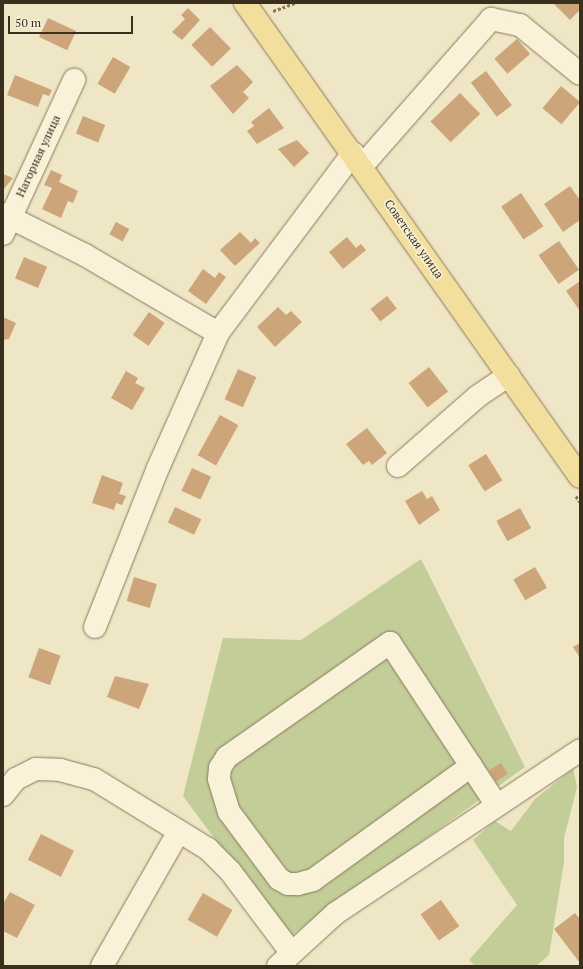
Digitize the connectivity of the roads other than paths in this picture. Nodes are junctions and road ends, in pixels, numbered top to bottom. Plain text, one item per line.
1 (245, 3) edge
2 (580, 74) edge
3 (74, 80) dead end
4 (358, 159) junction
5 (5, 221) edge
6 (218, 333) junction
7 (508, 375) junction
8 (398, 466) dead end
9 (580, 477) edge
10 (95, 627) dead end
11 (580, 750) edge
12 (471, 766) junction
13 (3, 795) edge
14 (496, 804) junction
15 (179, 831) junction
16 (284, 959) edge
17 (102, 966) edge

1 - 4 main road, Советская улица
2 - 4 street
3 - 5 street, Нагорная улица
4 - 6 street
4 - 7 main road, Советская улица
5 - 6 street
6 - 10 street
7 - 8 street
7 - 9 main road, Советская улица
11 - 14 street
12 - 12 street
12 - 14 street
13 - 15 street
14 - 16 street
15 - 16 street
15 - 17 street

